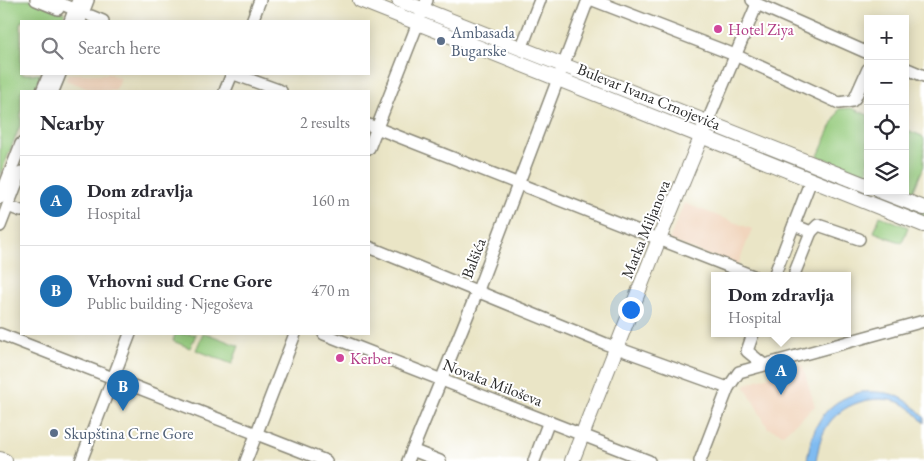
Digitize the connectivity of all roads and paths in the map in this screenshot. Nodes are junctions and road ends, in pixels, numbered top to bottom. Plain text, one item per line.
1 (36, 0) edge
2 (52, 0) edge
3 (88, 0) edge
4 (260, 0) edge
5 (360, 0) edge
6 (399, 0) edge
7 (540, 0) edge
8 (588, 0) edge
9 (593, 0) edge
10 (755, 2) edge
11 (425, 5) edge
12 (78, 13) edge
13 (100, 20) edge
14 (252, 20) edge
15 (418, 23) junction
16 (521, 48) junction
17 (864, 51) edge
18 (736, 55) junction
19 (563, 65) junction
20 (909, 70) edge
21 (49, 75) edge
22 (60, 75) edge
23 (233, 75) edge
24 (236, 75) edge
25 (924, 76) edge
26 (864, 78) edge
27 (558, 79) junction
28 (42, 90) edge
29 (53, 90) edge
30 (225, 90) edge
31 (278, 90) edge
32 (707, 123) junction
33 (373, 126) edge
34 (701, 136) junction
35 (370, 142) edge
36 (20, 147) edge
37 (20, 174) edge
38 (811, 180) junction
39 (518, 184) junction
40 (864, 184) edge
41 (890, 195) edge
42 (4, 202) edge
43 (924, 208) edge
44 (20, 210) edge
45 (924, 224) edge
46 (794, 225) junction
47 (0, 226) edge
48 (811, 232) junction
49 (860, 239) dead end
50 (658, 240) junction
51 (370, 247) edge
52 (743, 272) edge
53 (776, 272) edge
54 (795, 272) dead end
55 (478, 290) junction
56 (924, 321) edge
57 (0, 334) edge
58 (130, 335) edge
59 (295, 335) edge
60 (327, 335) edge
61 (752, 337) edge
62 (617, 348) junction
63 (764, 365) junction
64 (113, 378) junction
65 (440, 380) junction
66 (728, 388) junction
67 (549, 421) junction
68 (256, 434) junction
69 (582, 435) junction
70 (410, 456) edge
71 (0, 459) edge
72 (5, 461) edge
73 (81, 461) edge
74 (246, 461) edge
75 (326, 461) edge
76 (440, 461) edge
77 (534, 461) edge
78 (572, 461) edge
79 (649, 461) edge
80 (700, 461) edge

1 - 12 street
2 - 12 street
3 - 12 street
4 - 14 street
5 - 15 main road, Bulevar Ivana Crnojevića
6 - 11 main road, Bulevar Ivana Crnojevića
7 - 16 street
8 - 19 street, Balšića
9 - 18 street
10 - 17 street
10 - 18 street
11 - 15 street
11 - 16 main road, Bulevar Ivana Crnojevića
12 - 13 street
15 - 27 main road, Bulevar Ivana Crnojevića
15 - 33 street
16 - 19 main road, Bulevar Ivana Crnojevića
18 - 26 street
18 - 32 street
19 - 27 street, Balšića
19 - 32 main road, Bulevar Ivana Crnojevića
20 - 25 street
21 - 28 street
22 - 29 street
23 - 30 street
24 - 31 street
27 - 34 main road, Bulevar Ivana Crnojevića
27 - 39 street, Balšića
32 - 34 main road, Marka Miljanova
32 - 40 main road, Bulevar Ivana Crnojevića
33 - 35 street
33 - 39 street
34 - 38 main road, Bulevar Ivana Crnojevića
34 - 50 main road, Marka Miljanova
36 - 42 street
37 - 42 street
38 - 45 main road, Bulevar Ivana Crnojevića
38 - 46 street
39 - 50 street
39 - 55 street, Balšića
41 - 43 main road
42 - 44 street
42 - 47 street
46 - 48 street
46 - 53 street
48 - 49 street
48 - 54 street
50 - 52 street
50 - 62 main road, Marka Miljanova
51 - 55 street
55 - 62 street
55 - 65 street, Balšića
56 - 63 street
57 - 64 street
58 - 64 street
59 - 68 street
60 - 65 street, Novaka Miloševa
61 - 63 street
62 - 66 street
62 - 69 main road, Marka Miljanova
63 - 66 street
64 - 68 street
64 - 73 street
65 - 67 street, Novaka Miloševa
65 - 70 street, Balšića
66 - 80 street
67 - 69 street, Novaka Miloševa
67 - 77 street
68 - 74 street
68 - 75 street
69 - 78 main road, Marka Miljanova
69 - 79 street, Novaka Miloševa
70 - 76 street
71 - 72 main road

